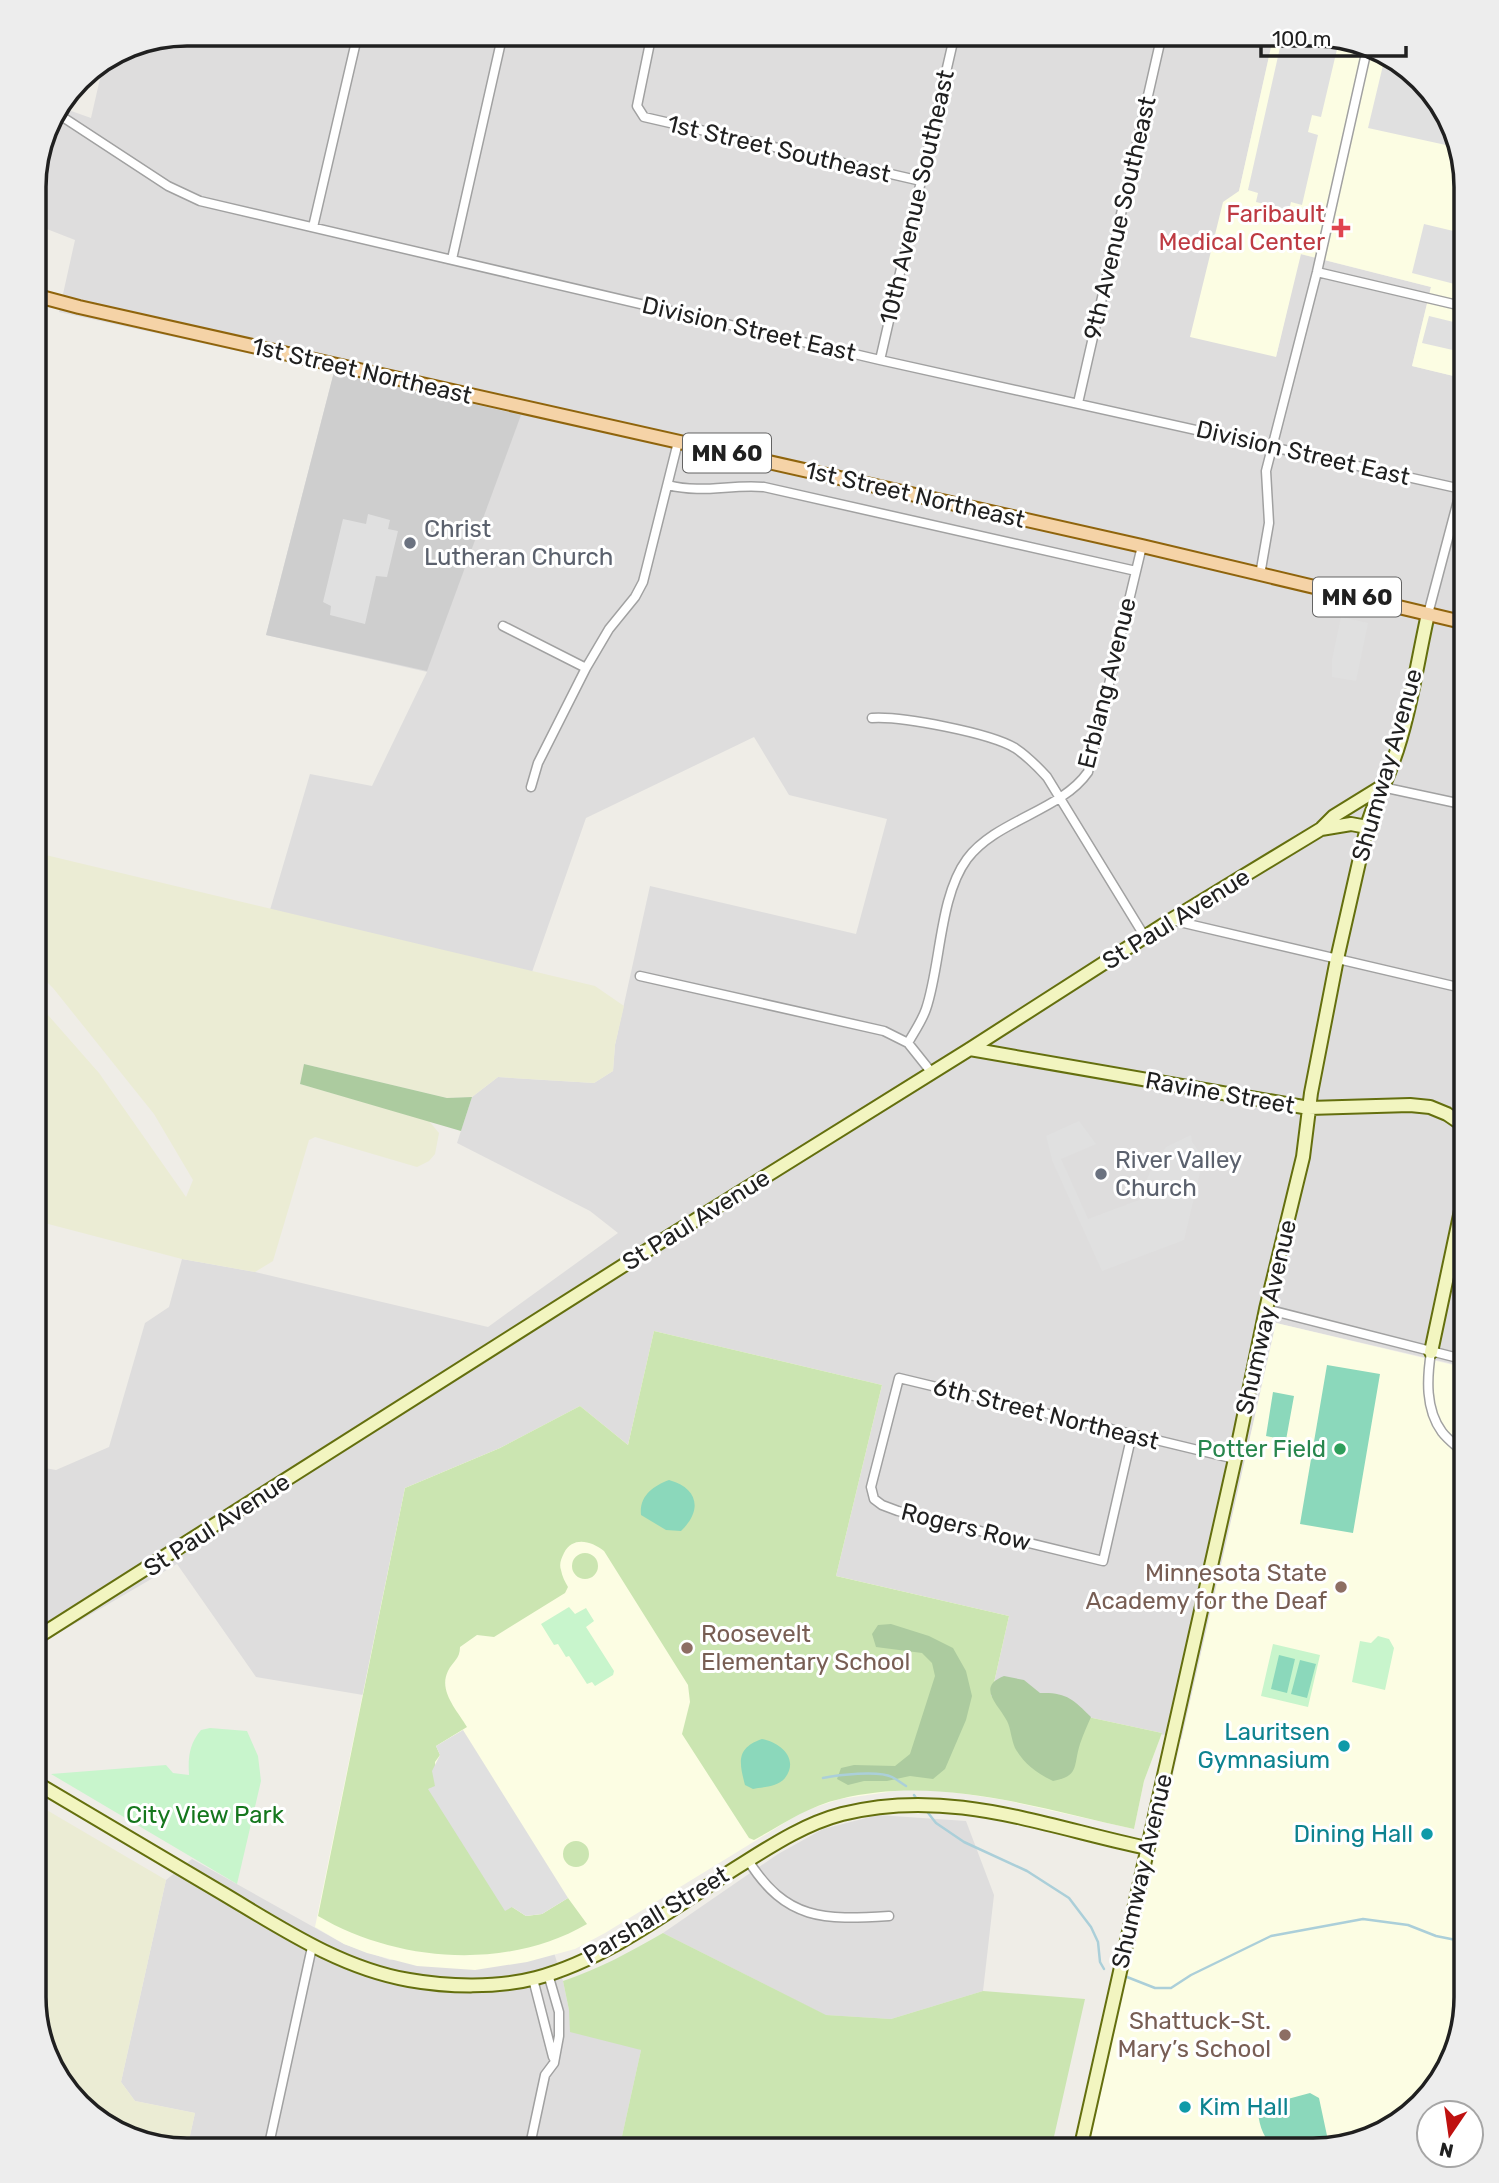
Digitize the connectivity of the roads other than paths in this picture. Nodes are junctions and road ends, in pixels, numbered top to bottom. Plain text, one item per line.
1 (355, 46) edge
2 (500, 46) edge
3 (649, 46) edge
4 (952, 46) edge
5 (1159, 46) edge
6 (1365, 56) edge
7 (63, 117) edge
8 (921, 181) junction
9 (313, 227) junction
10 (452, 259) junction
11 (1317, 272) junction
12 (46, 298) edge
13 (1453, 304) edge
14 (880, 360) junction
15 (1078, 403) junction
16 (678, 442) junction
17 (1272, 446) junction
18 (668, 485) junction
19 (1453, 488) edge
20 (1453, 525) edge
21 (1142, 546) junction
22 (1136, 571) junction
23 (1260, 575) junction
24 (1428, 614) junction
25 (1453, 620) edge
26 (503, 626) dead end
27 (586, 668) junction
28 (872, 718) dead end
29 (531, 787) dead end
30 (1382, 787) junction
31 (1059, 796) junction
32 (1453, 802) edge
33 (1367, 827) junction
34 (1321, 829) junction
35 (1171, 920) junction
36 (1145, 937) junction
37 (1337, 959) junction
38 (640, 976) dead end
39 (1453, 986) edge
40 (908, 1042) junction
41 (970, 1049) junction
42 (932, 1073) junction
43 (1309, 1108) junction
44 (1453, 1118) edge
45 (1453, 1247) edge
46 (1266, 1309) junction
47 (1430, 1352) junction
48 (1453, 1357) edge
49 (1132, 1434) junction
50 (1453, 1443) edge
51 (1235, 1459) junction
52 (873, 1499) joint
53 (46, 1632) edge
54 (46, 1789) edge
55 (1147, 1848) junction
56 (748, 1860) junction
57 (889, 1916) dead end
58 (312, 1947) junction
59 (548, 1974) junction
60 (533, 1979) junction
61 (554, 2063) junction
62 (271, 2137) edge
63 (532, 2137) edge
64 (1083, 2138) edge

1 - 9 street
2 - 10 street
3 - 8 street, 1st Street Southeast
4 - 8 street, 10th Avenue Southeast
5 - 15 street, 9th Avenue Southeast
6 - 11 street
7 - 9 street, Division Street East
8 - 14 street, 10th Avenue Southeast
9 - 10 street, Division Street East
10 - 14 street, Division Street East
11 - 13 street
11 - 17 street
12 - 16 main road, 1st Street Northeast / MN 60
14 - 15 street, Division Street East
15 - 17 street, Division Street East
16 - 18 street
16 - 21 main road, 1st Street Northeast / MN 60
17 - 19 street, Division Street East
17 - 23 street
18 - 22 street
18 - 27 street
20 - 24 street, Shumway Avenue
21 - 22 street, Erblang Avenue
21 - 23 main road, 1st Street Northeast / MN 60
22 - 31 street, Erblang Avenue
23 - 24 main road, 1st Street Northeast / MN 60
24 - 25 main road, 1st Street Northeast / MN 60
24 - 30 street, Shumway Avenue
26 - 27 street
27 - 29 street
28 - 31 street
30 - 32 street
30 - 33 street, Shumway Avenue
30 - 34 street
31 - 36 street
31 - 40 street, Erblang Avenue
33 - 34 street, St Paul Avenue
33 - 37 street, Shumway Avenue
34 - 35 street, St Paul Avenue
35 - 36 street, St Paul Avenue
35 - 37 street
36 - 41 street, St Paul Avenue
37 - 39 street
37 - 43 street, Shumway Avenue
38 - 40 street
40 - 42 street
41 - 42 street, St Paul Avenue
41 - 43 street, Ravine Street
42 - 53 street, St Paul Avenue
43 - 44 street, Ravine Street
43 - 46 street, Shumway Avenue
45 - 47 street
46 - 47 street
46 - 51 street, Shumway Avenue
47 - 48 street
47 - 50 street
49 - 51 street, 6th Street Northeast
49 - 52 street, 6th Street Northeast
49 - 52 street, Rogers Row
51 - 55 street, Shumway Avenue
54 - 58 street, Parshall Street
55 - 56 street, Parshall Street
55 - 64 street, Shumway Avenue
56 - 57 street
56 - 59 street, Parshall Street
58 - 60 street, Parshall Street
58 - 62 street
59 - 60 street, Parshall Street
59 - 61 street
60 - 61 street
61 - 63 street

